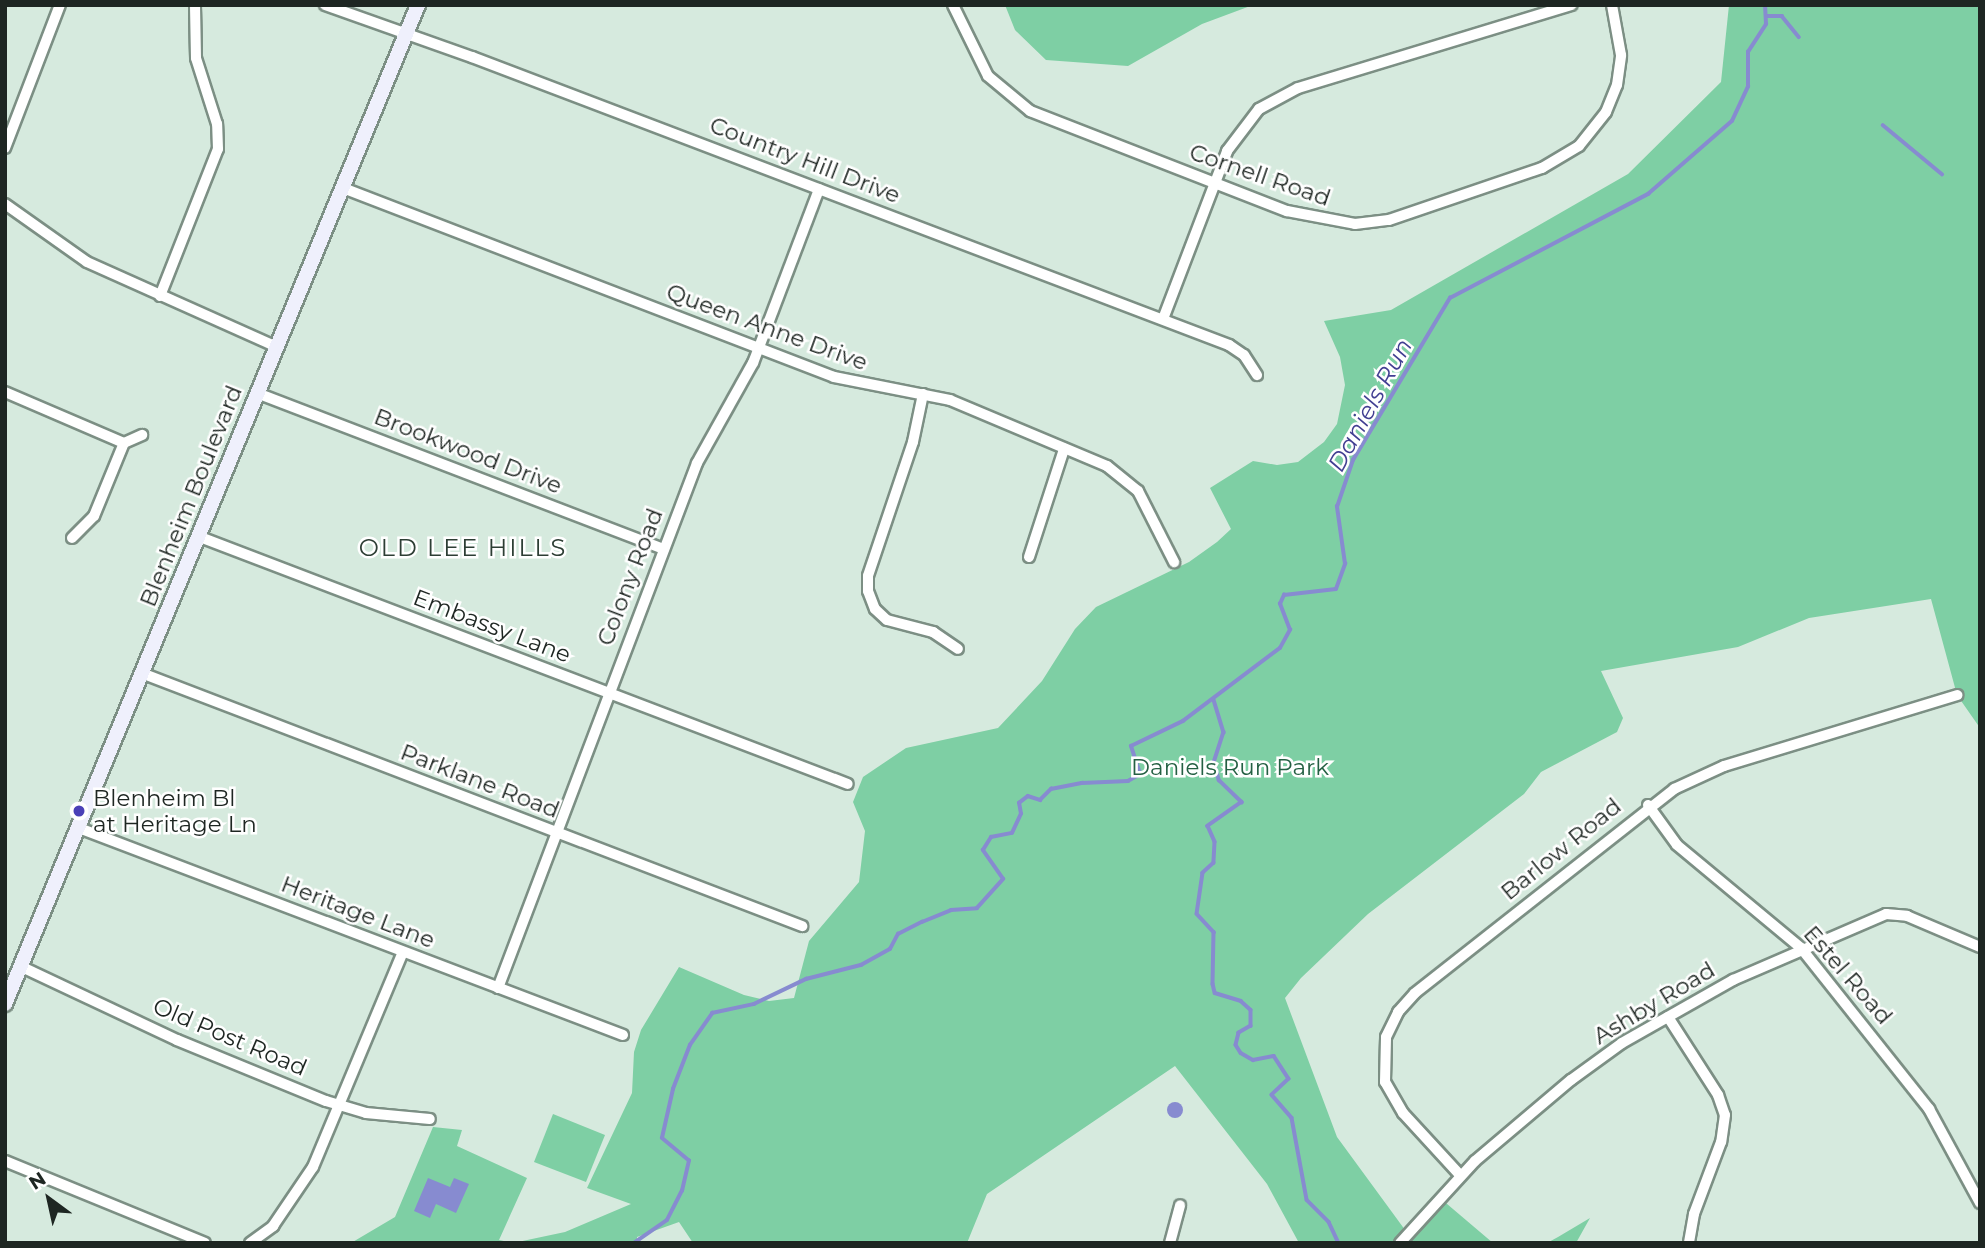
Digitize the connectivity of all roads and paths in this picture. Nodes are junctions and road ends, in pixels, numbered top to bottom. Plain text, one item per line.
1 (60, 5) edge
2 (195, 5) edge
3 (325, 5) edge
4 (418, 5) edge
5 (953, 5) edge
6 (1572, 5) edge
7 (1612, 5) edge
8 (406, 35) junction
9 (5, 148) edge
10 (1214, 184) junction
11 (343, 188) junction
12 (819, 189) junction
13 (5, 204) edge
14 (160, 296) junction
15 (1164, 319) junction
16 (277, 347) junction
17 (758, 348) junction
18 (1257, 375) dead end
19 (5, 392) edge
20 (257, 393) junction
21 (923, 394) junction
22 (142, 435) dead end
23 (124, 443) junction
24 (1064, 449) junction
25 (200, 537) junction
26 (72, 538) dead end
27 (663, 549) junction
28 (1029, 557) dead end
29 (1174, 562) dead end
30 (958, 649) dead end
31 (144, 674) junction
32 (609, 693) junction
33 (1957, 695) dead end
34 (848, 784) dead end
35 (1648, 805) junction
36 (79, 828) junction
37 (556, 832) junction
38 (802, 926) dead end
39 (1980, 947) edge
40 (1801, 948) junction
41 (403, 952) junction
42 (22, 967) junction
43 (498, 988) junction
44 (6, 998) edge
45 (1668, 1017) junction
46 (623, 1035) dead end
47 (339, 1105) junction
48 (430, 1119) dead end
49 (5, 1161) edge
50 (1460, 1175) junction
51 (1980, 1203) edge
52 (1180, 1205) dead end
53 (205, 1243) edge
54 (250, 1243) edge
55 (1170, 1243) edge
56 (1401, 1243) edge
57 (1689, 1243) edge

1 - 9 street
2 - 14 street
3 - 8 street, Country Hill Drive
4 - 8 main road, Blenheim Boulevard
5 - 10 street, Cornell Road
6 - 10 street
7 - 10 street, Cornell Road
8 - 11 main road, Blenheim Boulevard
8 - 12 street, Country Hill Drive
10 - 15 street
11 - 16 main road, Blenheim Boulevard
11 - 17 street, Queen Anne Drive
12 - 15 street, Country Hill Drive
12 - 17 street, Colony Road
13 - 14 street
14 - 16 street
15 - 18 street, Country Hill Drive
16 - 20 main road, Blenheim Boulevard
17 - 21 street, Queen Anne Drive
17 - 27 street, Colony Road
19 - 23 street
20 - 25 main road, Blenheim Boulevard
20 - 27 street, Brookwood Drive
21 - 24 street, Queen Anne Drive
21 - 30 street
22 - 23 street
23 - 26 street
24 - 28 street
24 - 29 street, Queen Anne Drive
25 - 31 main road, Blenheim Boulevard
25 - 32 street, Embassy Lane
27 - 32 street, Colony Road
31 - 36 main road, Blenheim Boulevard
31 - 37 street, Parklane Road
32 - 34 street, Embassy Lane
32 - 37 street, Colony Road
33 - 35 street, Barlow Road
35 - 40 street, Estel Road
35 - 50 street, Barlow Road
36 - 41 street, Heritage Lane
36 - 42 main road, Blenheim Boulevard
37 - 38 street, Parklane Road
37 - 43 street, Colony Road
39 - 40 street, Ashby Road
40 - 45 street, Ashby Road
40 - 51 street, Estel Road
41 - 43 street, Heritage Lane
41 - 47 street
42 - 44 main road, Blenheim Boulevard
42 - 47 street, Old Post Road
43 - 46 street, Heritage Lane
45 - 50 street, Ashby Road
45 - 57 street
47 - 48 street, Old Post Road
47 - 54 street
49 - 53 street
50 - 56 street, Ashby Road
52 - 55 street

